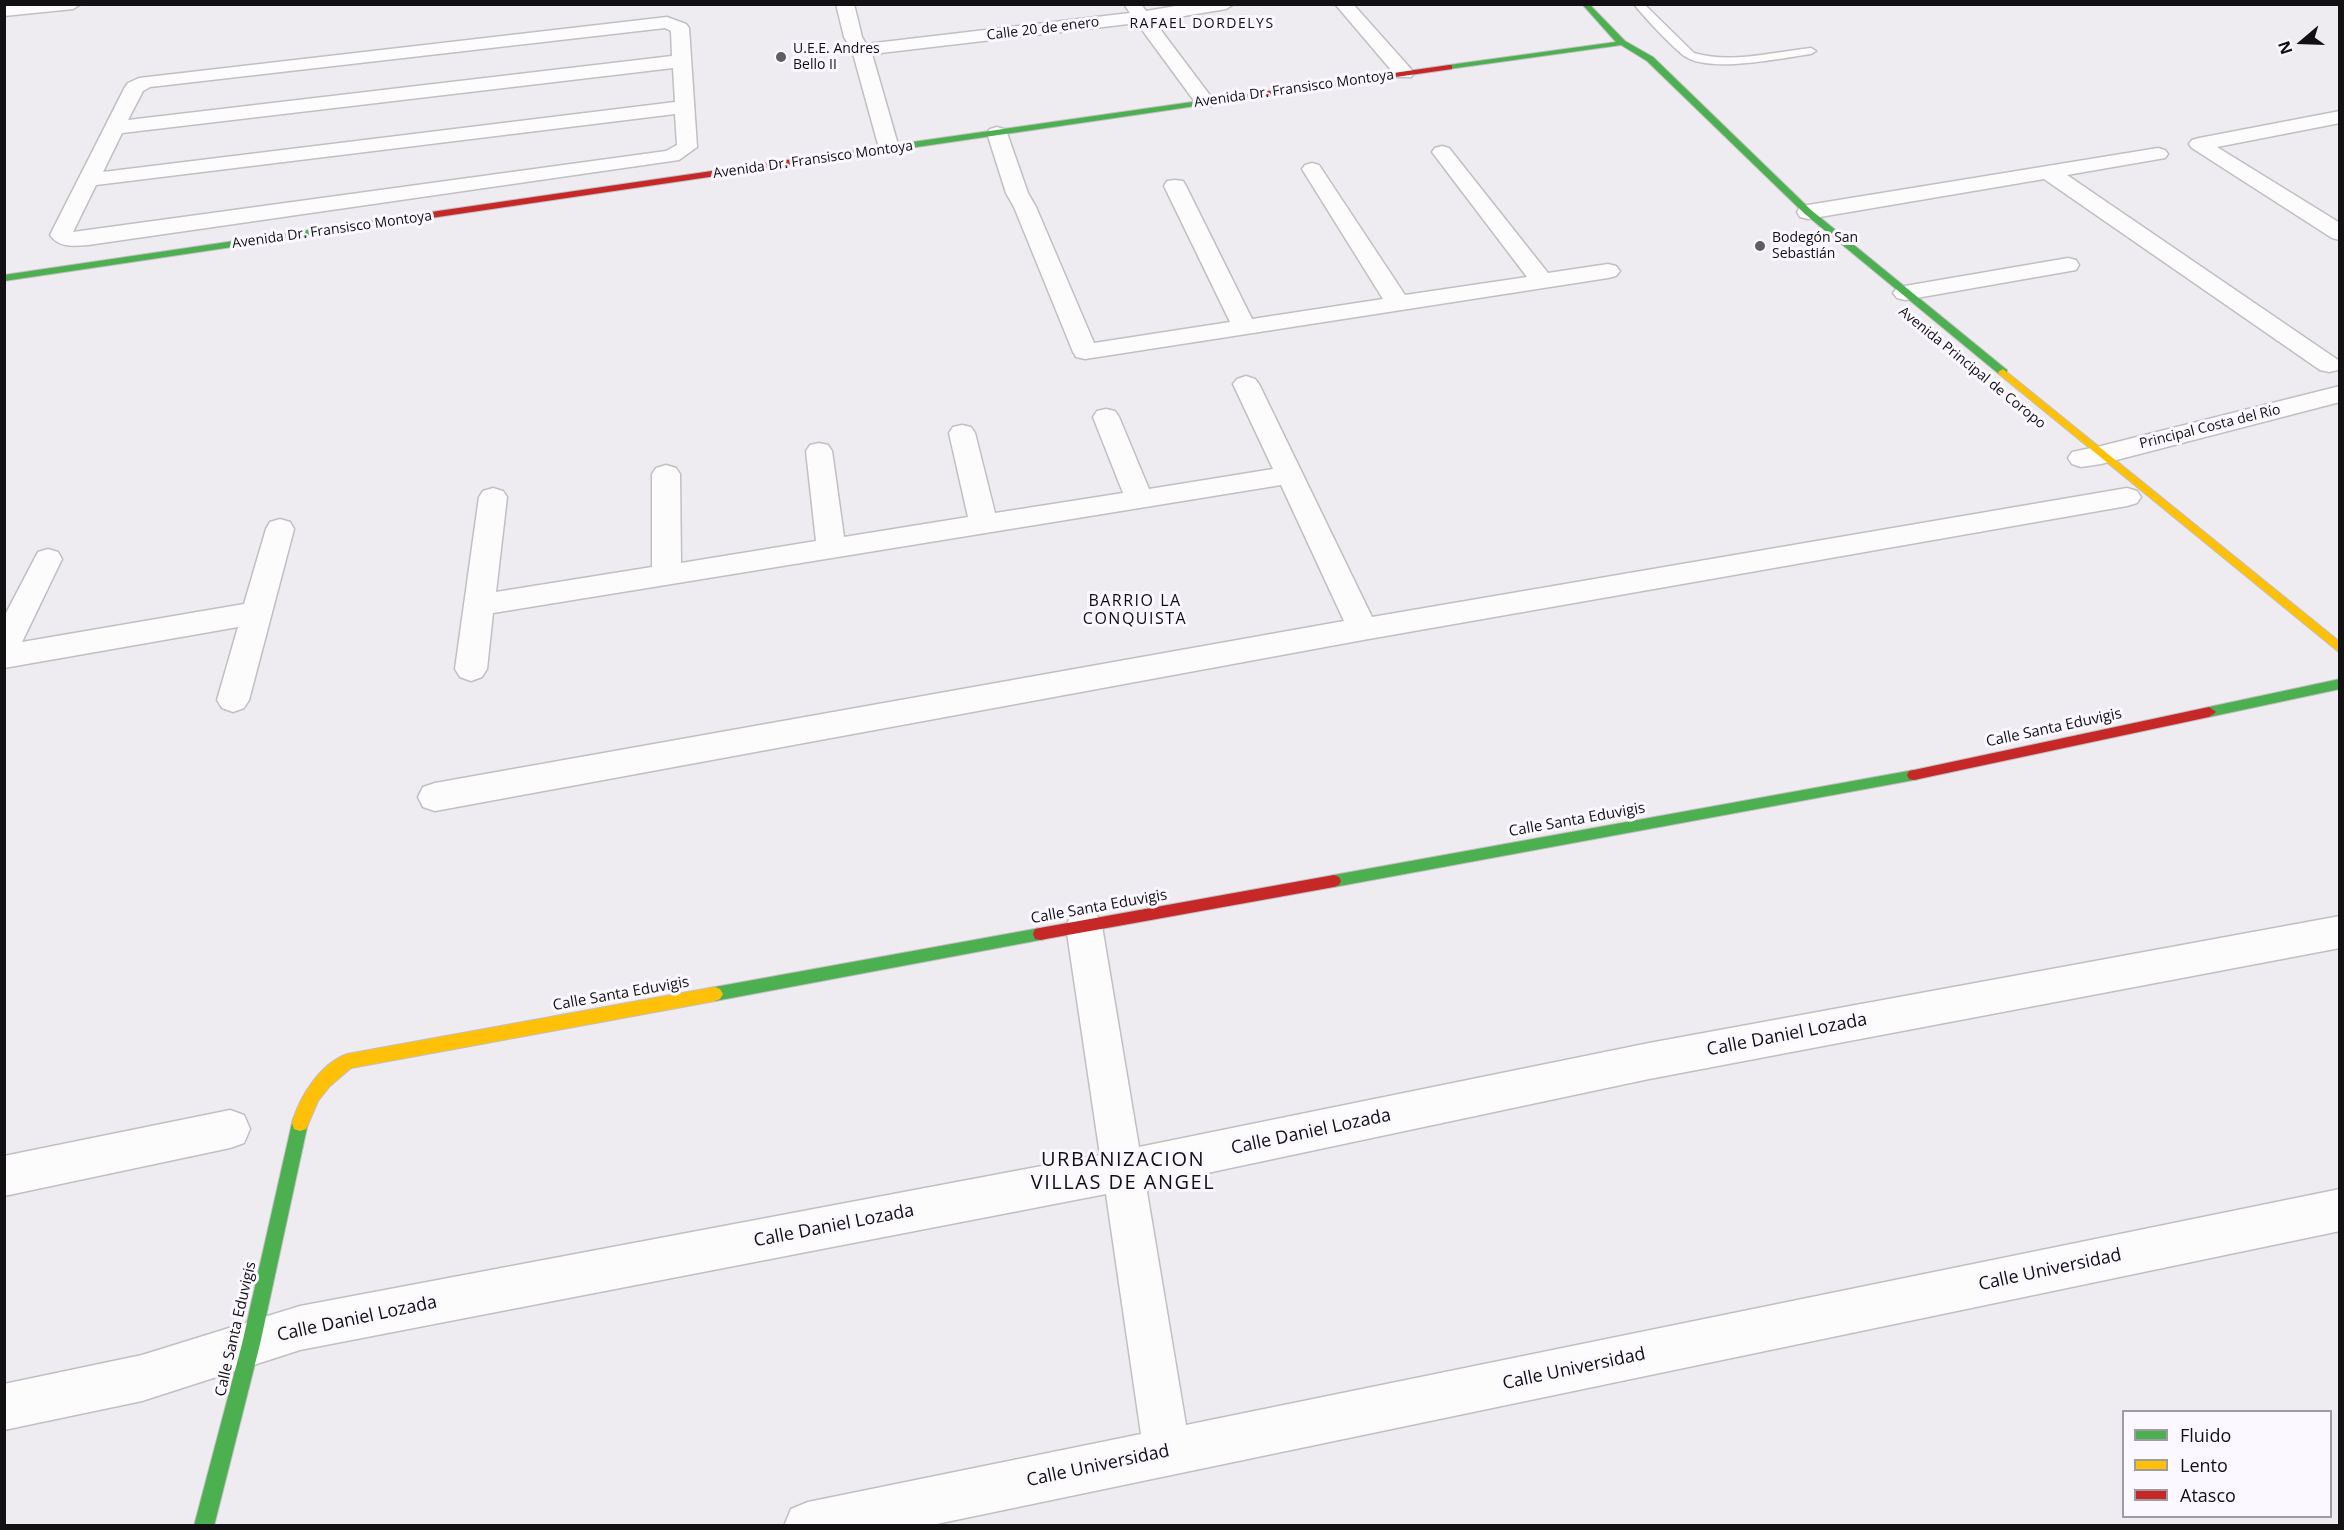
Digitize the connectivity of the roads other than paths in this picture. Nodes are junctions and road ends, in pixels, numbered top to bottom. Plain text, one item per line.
1 (73, 4) edge
2 (845, 4) edge
3 (1226, 4) edge
4 (1343, 4) edge
5 (1585, 4) edge
6 (1638, 4) edge
7 (4, 11) edge
8 (1137, 11) edge
9 (1623, 43) junction
10 (861, 50) junction
11 (1811, 51) dead end
12 (681, 61) junction
13 (1636, 68) dead end
14 (1404, 73) junction
15 (1205, 102) junction
16 (684, 107) junction
17 (2340, 117) edge
18 (2311, 122) junction
19 (114, 128) junction
20 (997, 133) junction
21 (2340, 138) edge
22 (889, 148) junction
23 (1442, 152) dead end
24 (2158, 154) dead end
25 (1312, 169) dead end
26 (2049, 173) junction
27 (88, 180) junction
28 (1175, 186) dead end
29 (1808, 212) junction
30 (2340, 233) edge
31 (88, 238) junction
32 (2068, 265) dead end
33 (76, 267) junction
34 (1608, 271) dead end
35 (4, 278) edge
36 (1542, 281) junction
37 (1905, 293) junction
38 (1398, 303) junction
39 (1244, 327) junction
40 (2329, 365) dead end
41 (1246, 384) dead end
42 (2340, 394) edge
43 (1106, 417) dead end
44 (962, 433) dead end
45 (819, 451) dead end
46 (2087, 458) junction
47 (666, 474) dead end
48 (1290, 475) junction
49 (2125, 495) dead end
50 (493, 497) dead end
51 (1139, 500) junction
52 (983, 523) junction
53 (280, 529) dead end
54 (831, 548) junction
55 (48, 559) dead end
56 (667, 576) junction
57 (480, 605) junction
58 (256, 613) junction
59 (1363, 629) junction
60 (4, 649) edge
61 (2340, 649) edge
62 (4, 657) edge
63 (471, 669) dead end
64 (2340, 684) edge
65 (233, 700) dead end
66 (435, 797) dead end
67 (1084, 926) junction
68 (2340, 932) edge
69 (230, 1129) dead end
70 (1122, 1171) junction
71 (4, 1176) edge
72 (2340, 1210) edge
73 (251, 1344) junction
74 (4, 1407) edge
75 (1167, 1452) junction
76 (204, 1526) edge
77 (808, 1526) edge

1 - 7 street
2 - 10 street
3 - 8 street, Calle 20 de enero
4 - 14 street
5 - 9 main road, Avenida Principal de Coropo
6 - 11 lane
8 - 10 street, Calle 20 de enero
8 - 15 street
9 - 13 main road, Avenida Principal de Coropo
9 - 14 main road, Avenida Dr. Fransisco Montoya
9 - 29 main road, Avenida Principal de Coropo
10 - 22 street
12 - 16 street
12 - 19 street
12 - 19 street
14 - 15 main road, Avenida Dr. Fransisco Montoya
15 - 20 main road, Avenida Dr. Fransisco Montoya
16 - 27 street
16 - 31 street
17 - 18 street
18 - 21 street
18 - 30 street
19 - 27 street
20 - 22 main road, Avenida Dr. Fransisco Montoya
20 - 39 street
22 - 33 main road, Avenida Dr. Fransisco Montoya
23 - 36 street
24 - 26 street
25 - 38 street
26 - 29 street
26 - 40 street
27 - 31 street
28 - 39 street
29 - 37 main road, Avenida Principal de Coropo
31 - 33 street
32 - 37 street
33 - 35 main road, Avenida Dr. Fransisco Montoya
34 - 36 street
36 - 38 street
37 - 46 main road, Avenida Principal de Coropo
38 - 39 street
41 - 48 street
42 - 46 street, Principal Costa del Río
43 - 51 street
44 - 52 street
45 - 54 street
46 - 61 main road, Avenida Principal de Coropo
47 - 56 street
48 - 51 street
48 - 59 street
49 - 59 street
50 - 57 street
51 - 52 street
52 - 54 street
53 - 58 street
54 - 56 street
55 - 60 street
56 - 57 street
57 - 63 street
58 - 62 street
58 - 65 street
59 - 66 street
64 - 67 main road, Calle Santa Eduvigis
67 - 70 street
67 - 73 main road, Calle Santa Eduvigis
68 - 70 street, Calle Daniel Lozada
69 - 71 street
70 - 73 street, Calle Daniel Lozada
70 - 75 street
72 - 75 street, Calle Universidad
73 - 74 street, Calle Daniel Lozada
73 - 76 main road, Calle Santa Eduvigis
75 - 77 street, Calle Universidad

